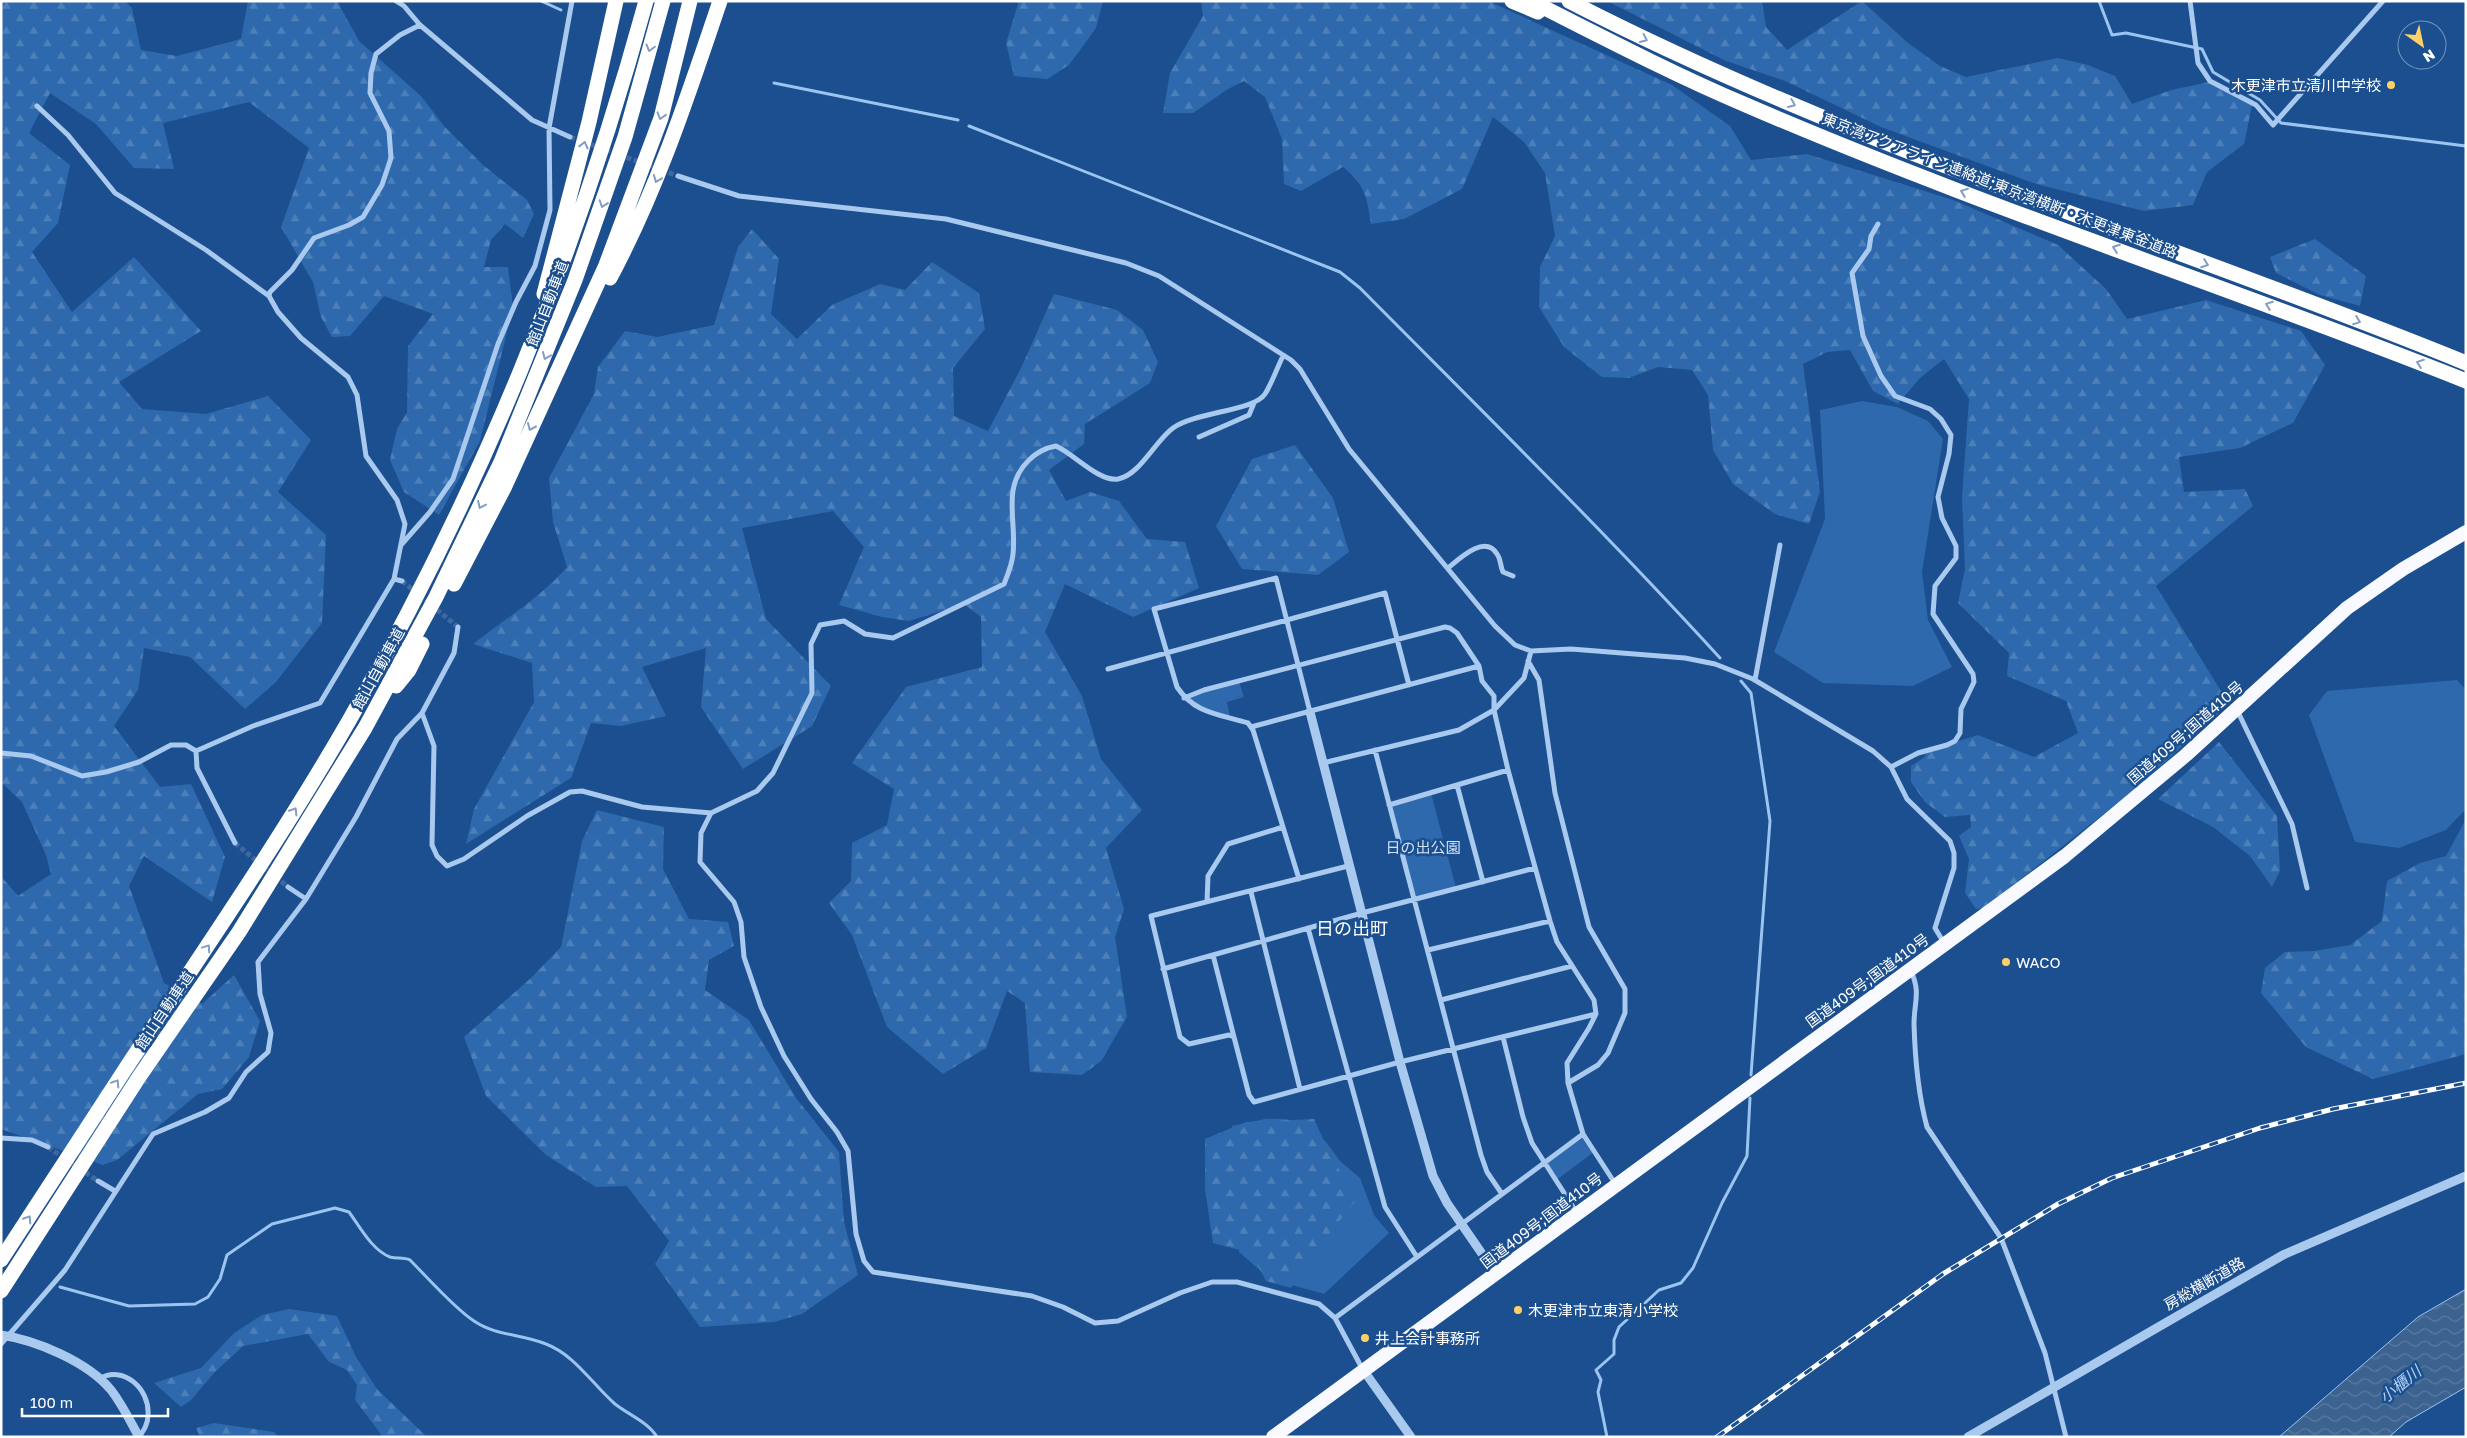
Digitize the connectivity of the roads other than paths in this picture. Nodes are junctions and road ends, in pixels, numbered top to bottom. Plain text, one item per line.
1 (396, 1) edge
2 (572, 1) edge
3 (616, 1) edge
4 (646, 1) edge
5 (663, 1) edge
6 (690, 1) edge
7 (720, 1) edge
8 (1512, 1) edge
9 (1531, 1) edge
10 (1569, 1) edge
11 (1578, 1) edge
12 (2190, 1) edge
13 (2383, 1) edge
14 (420, 25) junction
15 (1620, 28) junction
16 (1609, 40) junction
17 (37, 106) dead end
18 (549, 128) junction
19 (570, 138) tunnel mouth
20 (678, 176) tunnel mouth
21 (1878, 224) dead end
22 (269, 296) junction
23 (532, 344) junction
24 (1283, 356) junction
25 (2466, 363) edge
26 (2466, 381) edge
27 (550, 384) junction
28 (1254, 403) junction
29 (1199, 437) dead end
30 (2466, 532) edge
31 (401, 545) junction
32 (1780, 545) dead end
33 (1448, 568) junction
34 (1514, 576) dead end
35 (394, 579) junction
36 (402, 581) tunnel mouth
37 (1287, 620) junction
38 (458, 628) dead end
39 (1397, 640) junction
40 (1531, 651) junction
41 (1167, 652) junction
42 (1528, 662) junction
43 (1298, 666) junction
44 (1478, 666) junction
45 (1108, 669) dead end
46 (1755, 680) junction
47 (1409, 684) junction
48 (1184, 698) junction
49 (1494, 710) junction
50 (2237, 710) junction
51 (1310, 712) junction
52 (422, 713) junction
53 (1251, 727) junction
54 (365, 728) junction
55 (1375, 750) junction
56 (196, 751) junction
57 (1, 753) edge
58 (1322, 763) junction
59 (1891, 767) junction
60 (1508, 770) junction
61 (1457, 785) junction
62 (1390, 805) junction
63 (711, 813) junction
64 (1283, 827) junction
65 (235, 843) tunnel mouth
66 (1348, 866) junction
67 (1534, 868) junction
68 (1299, 879) junction
69 (1483, 882) junction
70 (288, 887) tunnel mouth
71 (2307, 888) dead end
72 (1251, 892) junction
73 (306, 899) junction
74 (1414, 899) junction
75 (1207, 902) junction
76 (1362, 913) junction
77 (1550, 921) junction
78 (1308, 928) junction
79 (1263, 941) junction
80 (1945, 944) junction
81 (1428, 950) junction
82 (1213, 955) junction
83 (1572, 966) junction
84 (1163, 969) junction
85 (1910, 969) junction
86 (1441, 1000) junction
87 (1596, 1014) junction
88 (1234, 1037) junction
89 (1503, 1037) junction
90 (1454, 1049) junction
91 (1400, 1062) junction
92 (1349, 1076) junction
93 (1568, 1083) junction
94 (1300, 1090) junction
95 (1583, 1134) junction
96 (1, 1138) edge
97 (48, 1147) tunnel mouth
98 (1544, 1163) junction
99 (2466, 1176) edge
100 (98, 1181) tunnel mouth
101 (1616, 1184) junction
102 (115, 1191) junction
103 (1502, 1194) junction
104 (1577, 1213) junction
105 (1461, 1224) junction
106 (1416, 1257) junction
107 (1, 1260) edge
108 (1496, 1274) junction
109 (1, 1291) edge
110 (1335, 1318) junction
111 (4, 1335) edge
112 (1, 1344) edge
113 (1364, 1371) junction
114 (98, 1379) junction
115 (2054, 1387) junction
116 (139, 1437) edge
117 (1273, 1437) edge
118 (1411, 1437) edge
119 (1968, 1437) edge
120 (2066, 1437) edge

1 - 14 street
2 - 18 street
23 -> 3 highway
4 - 23 highway, 館山自動車道
5 -> 54 highway, 館山自動車道
6 -> 27 highway
7 -> 27 highway
8 - 16 highway
9 - 16 highway, 東京湾アクアライン連絡道;東京湾横断・木更津東金道路
10 - 15 highway, 東京湾アクアライン連絡道;東京湾横断・木更津東金道路
11 - 15 highway
12 - 13 street
14 - 18 street
14 - 22 street
15 -> 25 highway, 東京湾アクアライン連絡道;東京湾横断・木更津東金道路
26 -> 16 highway, 東京湾アクアライン連絡道;東京湾横断・木更津東金道路
17 - 22 street
18 - 19 street
18 - 31 street
20 - 24 street
21 - 59 street
22 - 31 street
107 -> 23 highway, 館山自動車道
24 - 28 street
24 - 33 street
27 -> 54 highway
28 - 29 street
28 - 63 street
30 - 50 highway, 国道409号;国道410号
31 - 35 street
32 - 46 street
33 - 34 street
33 - 40 street
35 - 36 street
35 - 56 street
37 - 39 street
37 - 41 street
37 - 41 street
37 - 43 street
38 - 52 street
39 - 43 street
39 - 44 street
39 - 47 street
40 - 42 street
40 - 46 street
41 - 45 street
41 - 48 street
42 - 49 street
42 - 93 street
43 - 48 street
43 - 51 street
44 - 47 street
44 - 49 street
46 - 59 street
47 - 51 street
48 - 53 street
49 - 55 street
49 - 60 street
50 - 71 street
50 - 80 highway, 国道409号;国道410号
51 - 53 street
51 - 58 street
52 - 63 street
52 - 73 street
53 - 64 street
54 - 109 highway, 館山自動車道
55 - 58 street
55 - 62 street
56 - 57 street
56 - 65 street
58 - 66 street
59 - 80 street
60 - 61 street
60 - 67 street
61 - 62 street
61 - 69 street
62 - 74 street
63 - 110 street
64 - 68 street
64 - 75 street
66 - 68 street
66 - 76 street
67 - 69 street
67 - 77 street
68 - 72 street
69 - 74 street
70 - 73 street
72 - 75 street
72 - 79 street
73 - 102 street
74 - 76 street
74 - 81 street
75 - 84 street
76 - 78 street
76 - 91 street
77 - 81 street
77 - 83 street
78 - 79 street
78 - 92 street
79 - 82 street
79 - 94 street
80 - 85 highway, 国道409号;国道410号
81 - 86 street
82 - 84 street
82 - 88 street
83 - 86 street
83 - 87 street
84 - 88 street
85 - 101 highway, 国道409号;国道410号
85 - 115 street
86 - 90 street
87 - 89 street
87 - 93 street
88 - 94 street
89 - 90 street
89 - 98 street
90 - 91 street
90 - 103 street
91 - 92 street
91 - 105 street
92 - 94 street
92 - 106 street
93 - 95 street
95 - 98 street
95 - 101 street
96 - 97 street
98 - 103 street
98 - 104 street
99 - 115 street, 房総横断道路
100 - 102 street
101 - 104 highway, 国道409号;国道410号
102 - 111 street
103 - 105 street
104 - 108 highway, 国道409号;国道410号
105 - 106 street
105 - 108 street
106 - 110 street
108 - 113 highway, 国道409号;国道410号
110 - 113 street
111 - 112 street
111 - 114 street
113 - 117 highway, 国道409号;国道410号
113 - 118 street
114 - 116 street
114 - 116 street
115 - 119 street, 房総横断道路
115 - 120 street

